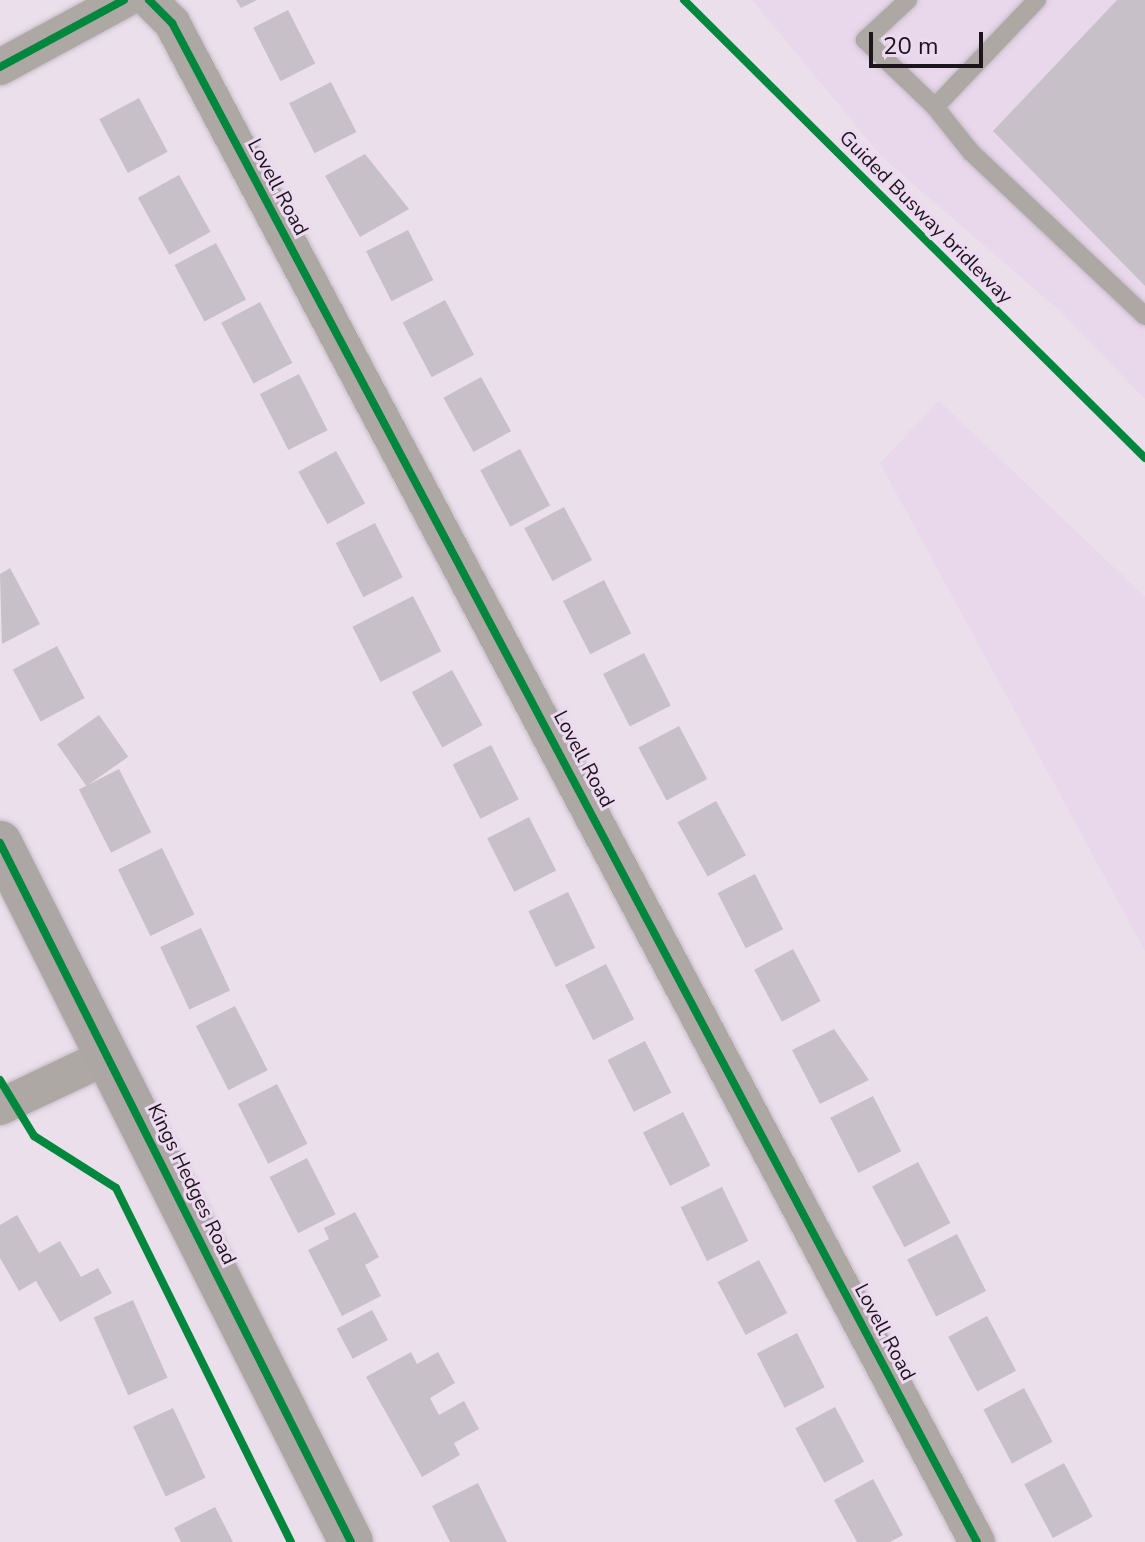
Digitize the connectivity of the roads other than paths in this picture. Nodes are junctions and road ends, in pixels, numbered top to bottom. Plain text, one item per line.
1 (124, 0) edge
2 (149, 0) edge
3 (908, 0) edge
4 (1037, 0) edge
5 (0, 67) edge
6 (935, 107) junction
7 (1145, 316) edge
8 (0, 843) edge
9 (110, 1055) junction
10 (0, 1107) edge
11 (351, 1542) edge
12 (977, 1542) edge

1 - 5 street
2 - 12 street, Lovell Road
3 - 6 lane
4 - 6 lane
6 - 7 lane
8 - 9 street, Kings Hedges Road
9 - 10 street
9 - 11 street, Kings Hedges Road

